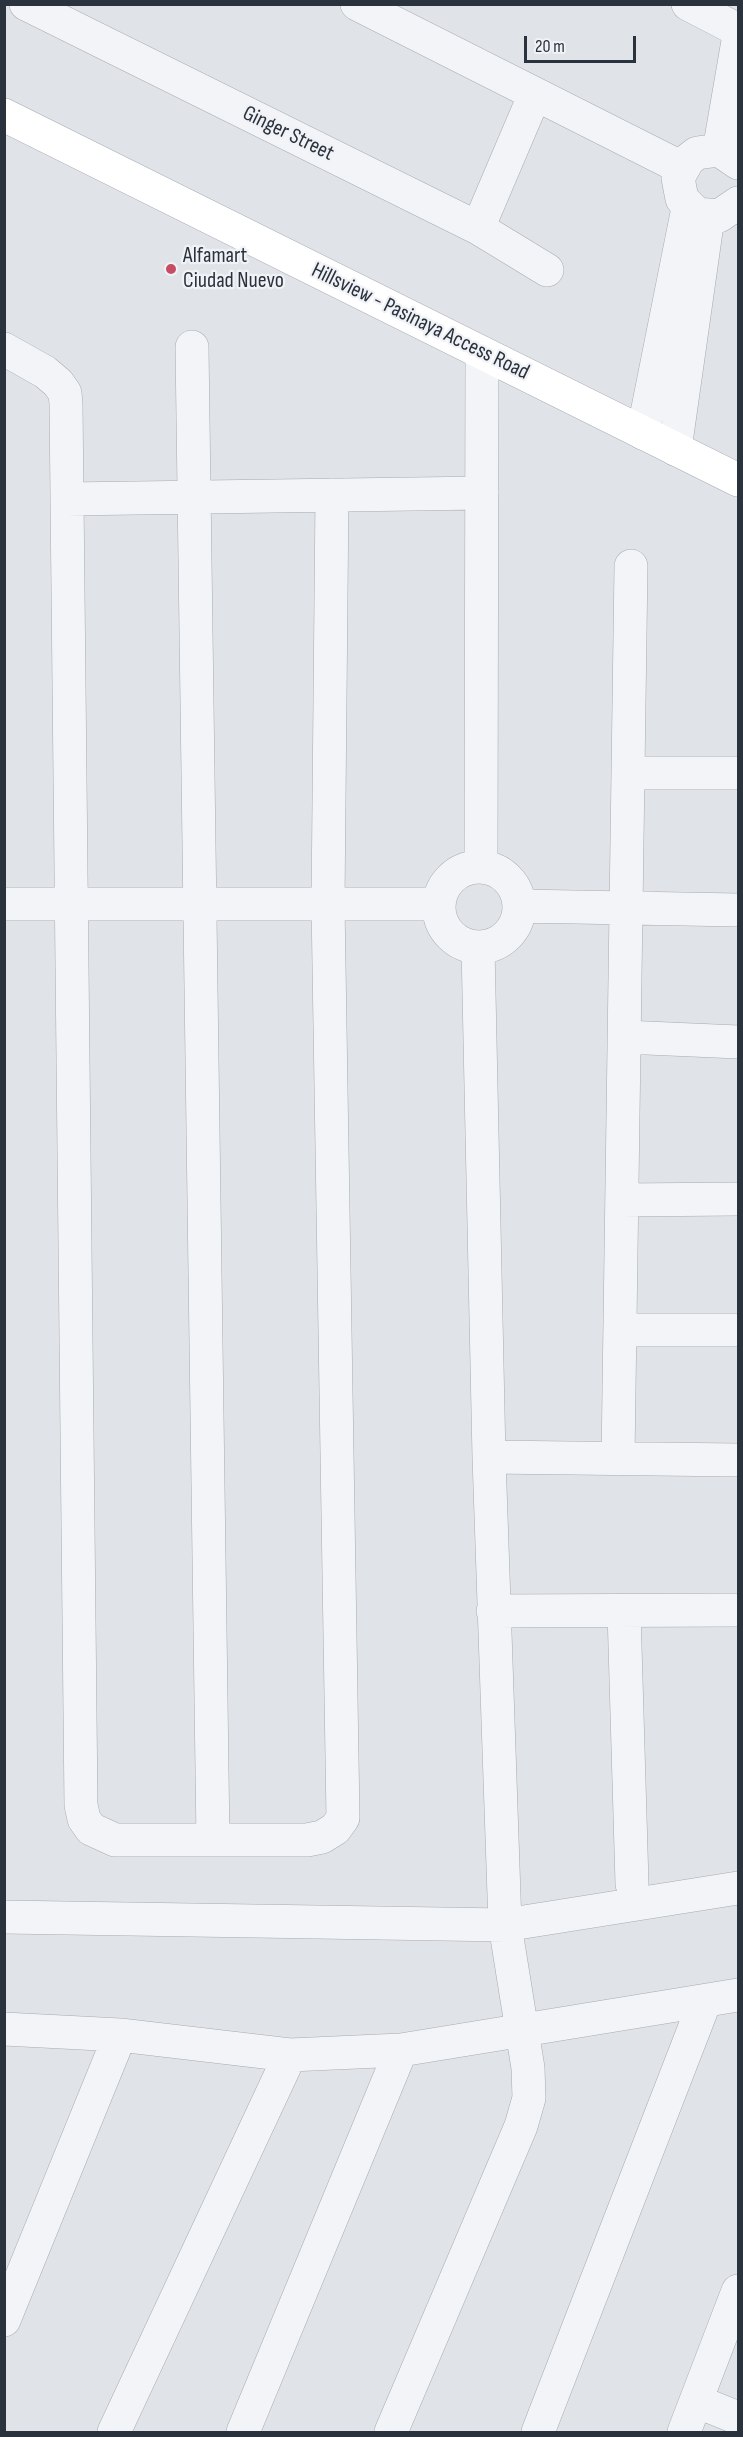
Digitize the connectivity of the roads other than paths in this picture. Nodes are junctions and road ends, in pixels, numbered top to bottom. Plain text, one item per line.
1 (26, 4) edge
2 (357, 4) edge
3 (688, 4) edge
4 (738, 30) edge
5 (738, 41) edge
6 (535, 94) junction
7 (4, 115) edge
8 (729, 157) edge
9 (682, 168) junction
10 (738, 203) edge
11 (698, 212) junction
12 (478, 228) junction
13 (547, 270) dead end
14 (192, 347) dead end
15 (4, 349) edge
16 (482, 353) junction
17 (643, 433) junction
18 (675, 449) junction
19 (738, 480) edge
20 (482, 493) junction
21 (332, 495) junction
22 (195, 497) junction
23 (67, 499) junction
24 (631, 566) dead end
25 (628, 773) junction
26 (738, 773) edge
27 (481, 866) junction
28 (4, 903) edge
29 (71, 904) junction
30 (201, 904) junction
31 (328, 904) junction
32 (438, 904) junction
33 (520, 906) junction
34 (626, 908) junction
35 (738, 910) edge
36 (478, 947) junction
37 (624, 1037) junction
38 (738, 1042) edge
39 (738, 1199) edge
40 (622, 1200) junction
41 (620, 1330) junction
42 (738, 1330) edge
43 (489, 1457) junction
44 (618, 1459) junction
45 (738, 1461) edge
46 (738, 1610) edge
47 (493, 1611) junction
48 (624, 1611) junction
49 (213, 1840) junction
50 (632, 1884) dead end
51 (738, 1888) edge
52 (4, 1917) edge
53 (505, 1925) junction
54 (738, 1995) edge
55 (705, 2001) junction
56 (4, 2029) edge
57 (522, 2031) junction
58 (120, 2035) junction
59 (401, 2050) junction
60 (290, 2055) junction
61 (738, 2291) edge
62 (4, 2320) edge
63 (696, 2401) junction
64 (738, 2418) edge
65 (114, 2433) edge
66 (243, 2433) edge
67 (391, 2433) edge
68 (538, 2433) edge
69 (684, 2433) edge

1 - 12 street, Ginger Street
2 - 6 street
3 - 4 street
5 - 8 street
6 - 9 street
6 - 12 street
7 - 16 street, Hillsview - Pasinaya Access Road
8 - 9 street
9 - 11 street
10 - 11 street
11 - 17 street
11 - 18 street
12 - 13 street, Ginger Street
14 - 22 street
15 - 23 street
16 - 17 street, Hillsview - Pasinaya Access Road
16 - 20 street
17 - 18 street, Hillsview - Pasinaya Access Road
18 - 19 street, Hillsview - Pasinaya Access Road
20 - 21 street
20 - 27 street
21 - 22 street
21 - 31 street
22 - 23 street
22 - 30 street
23 - 29 street
24 - 25 street
25 - 26 street
25 - 34 street
27 - 32 street
27 - 33 street
28 - 29 street
29 - 30 street
29 - 49 street
30 - 31 street
30 - 49 street
31 - 32 street
31 - 49 street
32 - 36 street
33 - 34 street
33 - 36 street
34 - 35 street
34 - 37 street
36 - 43 street
37 - 38 street
37 - 40 street
39 - 40 street
40 - 41 street
41 - 42 street
41 - 44 street
43 - 44 street
43 - 47 street
44 - 45 street
46 - 48 street
47 - 48 street
47 - 53 street
48 - 50 street
51 - 53 street
52 - 53 street
53 - 57 street
54 - 55 street
55 - 57 street
55 - 68 street
56 - 58 street
57 - 59 street
57 - 67 street
58 - 60 street
58 - 62 street
59 - 60 street
59 - 66 street
60 - 65 street
61 - 63 street
63 - 64 street
63 - 69 street

